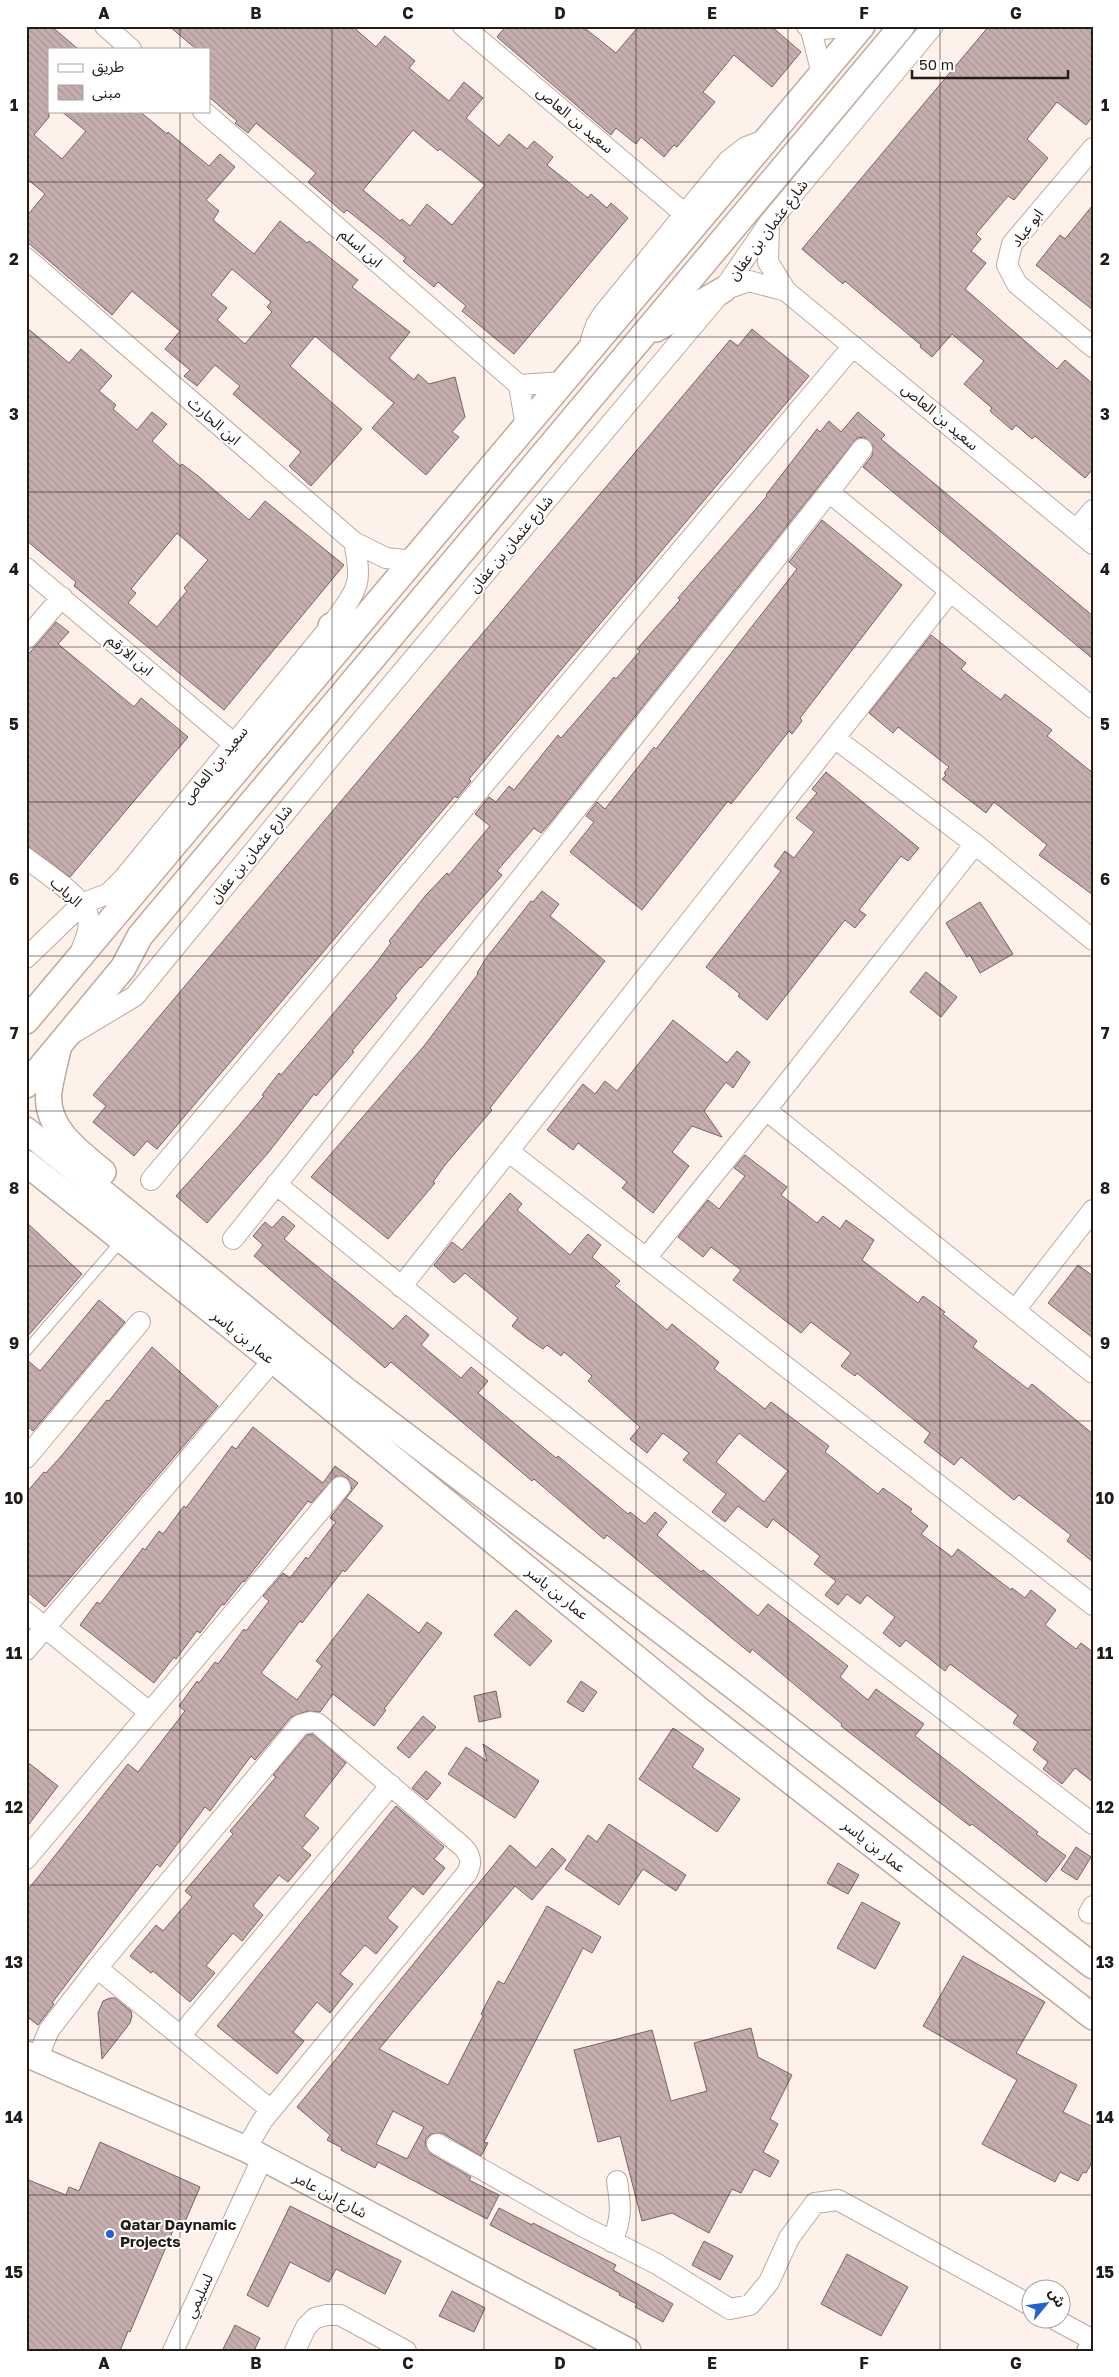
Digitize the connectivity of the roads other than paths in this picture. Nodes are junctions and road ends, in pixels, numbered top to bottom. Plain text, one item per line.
1 (105, 26) edge
2 (463, 26) edge
3 (855, 26) edge
4 (862, 26) edge
5 (902, 26) edge
6 (933, 26) edge
7 (809, 28) edge
8 (130, 48) edge
9 (822, 74) junction
10 (204, 112) edge
11 (767, 139) junction
12 (1093, 148) edge
13 (686, 215) junction
14 (769, 223) junction
15 (26, 258) edge
16 (723, 290) junction
17 (786, 290) junction
18 (641, 338) junction
19 (853, 346) junction
20 (1093, 347) edge
21 (590, 352) junction
22 (564, 382) junction
23 (518, 385) junction
24 (526, 427) junction
25 (862, 449) dead end
26 (829, 492) junction
27 (1093, 510) edge
28 (1076, 530) junction
29 (354, 542) junction
30 (1093, 544) edge
31 (413, 561) junction
32 (26, 568) edge
33 (950, 592) junction
34 (62, 598) junction
35 (363, 620) junction
36 (331, 626) junction
37 (26, 639) edge
38 (1093, 708) edge
39 (836, 739) junction
40 (233, 743) junction
41 (975, 844) junction
42 (26, 858) edge
43 (150, 872) junction
44 (122, 879) junction
45 (83, 903) junction
46 (1093, 940) edge
47 (26, 958) edge
48 (76, 963) junction
49 (26, 1021) edge
50 (63, 1041) junction
51 (26, 1085) edge
52 (766, 1110) junction
53 (26, 1130) edge
54 (508, 1151) junction
55 (26, 1163) edge
56 (151, 1180) dead end
57 (276, 1184) junction
58 (1093, 1210) edge
59 (233, 1239) dead end
60 (122, 1240) junction
61 (646, 1258) junction
62 (401, 1286) junction
63 (1015, 1310) junction
64 (140, 1322) dead end
65 (26, 1351) edge
66 (272, 1360) junction
67 (1093, 1373) edge
68 (348, 1392) junction
69 (26, 1458) edge
70 (340, 1487) dead end
71 (1093, 1606) edge
72 (26, 1612) edge
73 (45, 1628) junction
74 (26, 1650) edge
75 (149, 1712) junction
76 (391, 1785) junction
77 (1093, 1824) edge
78 (26, 1859) edge
79 (1093, 1966) edge
80 (97, 1968) junction
81 (1093, 2017) edge
82 (181, 2035) junction
83 (32, 2056) edge
84 (271, 2110) junction
85 (437, 2144) dead end
86 (254, 2154) junction
87 (617, 2182) dead end
88 (612, 2242) junction
89 (1022, 2301) edge
90 (1072, 2329) edge
91 (1093, 2340) edge
92 (1093, 2347) edge
93 (173, 2351) edge
94 (296, 2351) edge
95 (406, 2351) edge
96 (628, 2351) edge
97 (1090, 2351) edge

1 - 8 street
2 - 13 street, سعيد بن العاص
3 - 7 street
4 - 9 street
5 - 18 street, شارع عثمان بن عفان
6 - 14 street, شارع عثمان بن عفان
7 - 9 street
9 - 11 street
10 - 23 street, ابن اسلم
11 - 13 street
11 - 21 street
12 - 20 street, ابو عباد
13 - 21 street
14 - 16 street, شارع عثمان بن عفان
14 - 17 street, سعيد بن العاص
15 - 29 street, ابن الحارث
16 - 17 street, سعيد بن العاص
16 - 18 street
16 - 50 street, شارع عثمان بن عفان
17 - 19 street, سعيد بن العاص
18 - 50 street, شارع عثمان بن عفان
19 - 28 street, سعيد بن العاص
19 - 56 street
21 - 22 street
22 - 23 street
22 - 24 street
23 - 24 street
24 - 31 street
25 - 26 street
26 - 33 street
26 - 57 street
27 - 28 street
28 - 30 street, سعيد بن العاص
29 - 31 street, ابن الحارث
29 - 36 street, سعيد بن العاص
31 - 35 street
32 - 34 street, ابن الارقم
33 - 38 street
33 - 39 street
34 - 37 street
34 - 40 street, ابن الارقم
35 - 36 street
35 - 43 street
36 - 40 street, سعيد بن العاص
39 - 41 street
39 - 54 street
40 - 44 street, سعيد بن العاص
41 - 46 street
41 - 52 street
42 - 45 street, الرباب
43 - 44 street
43 - 48 street
44 - 45 street, سعيد بن العاص
45 - 47 street, سعيد بن العاص
45 - 48 street, الرباب
48 - 49 street
50 - 51 street, شارع عثمان بن عفان
50 - 68 street
52 - 61 street
52 - 63 street
53 - 68 street, عمار بن ياسر
54 - 61 street
54 - 62 street
55 - 60 street, عمار بن ياسر
57 - 59 street
57 - 62 street
58 - 63 street
60 - 65 lane
60 - 66 street, عمار بن ياسر
61 - 71 street
62 - 77 street
63 - 67 street
64 - 69 street
66 - 73 street
66 - 81 street, عمار بن ياسر
68 - 79 street, عمار بن ياسر
70 - 75 street
72 - 73 street
73 - 74 street
73 - 75 street
75 - 78 street
76 - 80 street, لسليمي
76 - 82 street
76 - 84 street, لسليمي
80 - 82 street
80 - 83 street, لسليمي
82 - 84 street
83 - 86 street, شارع ابن عامر
84 - 86 street, لسليمي
85 - 88 street
86 - 93 street, لسليمي
86 - 96 street, شارع ابن عامر
87 - 88 street
88 - 89 street
90 - 91 street
92 - 97 street
94 - 95 street

